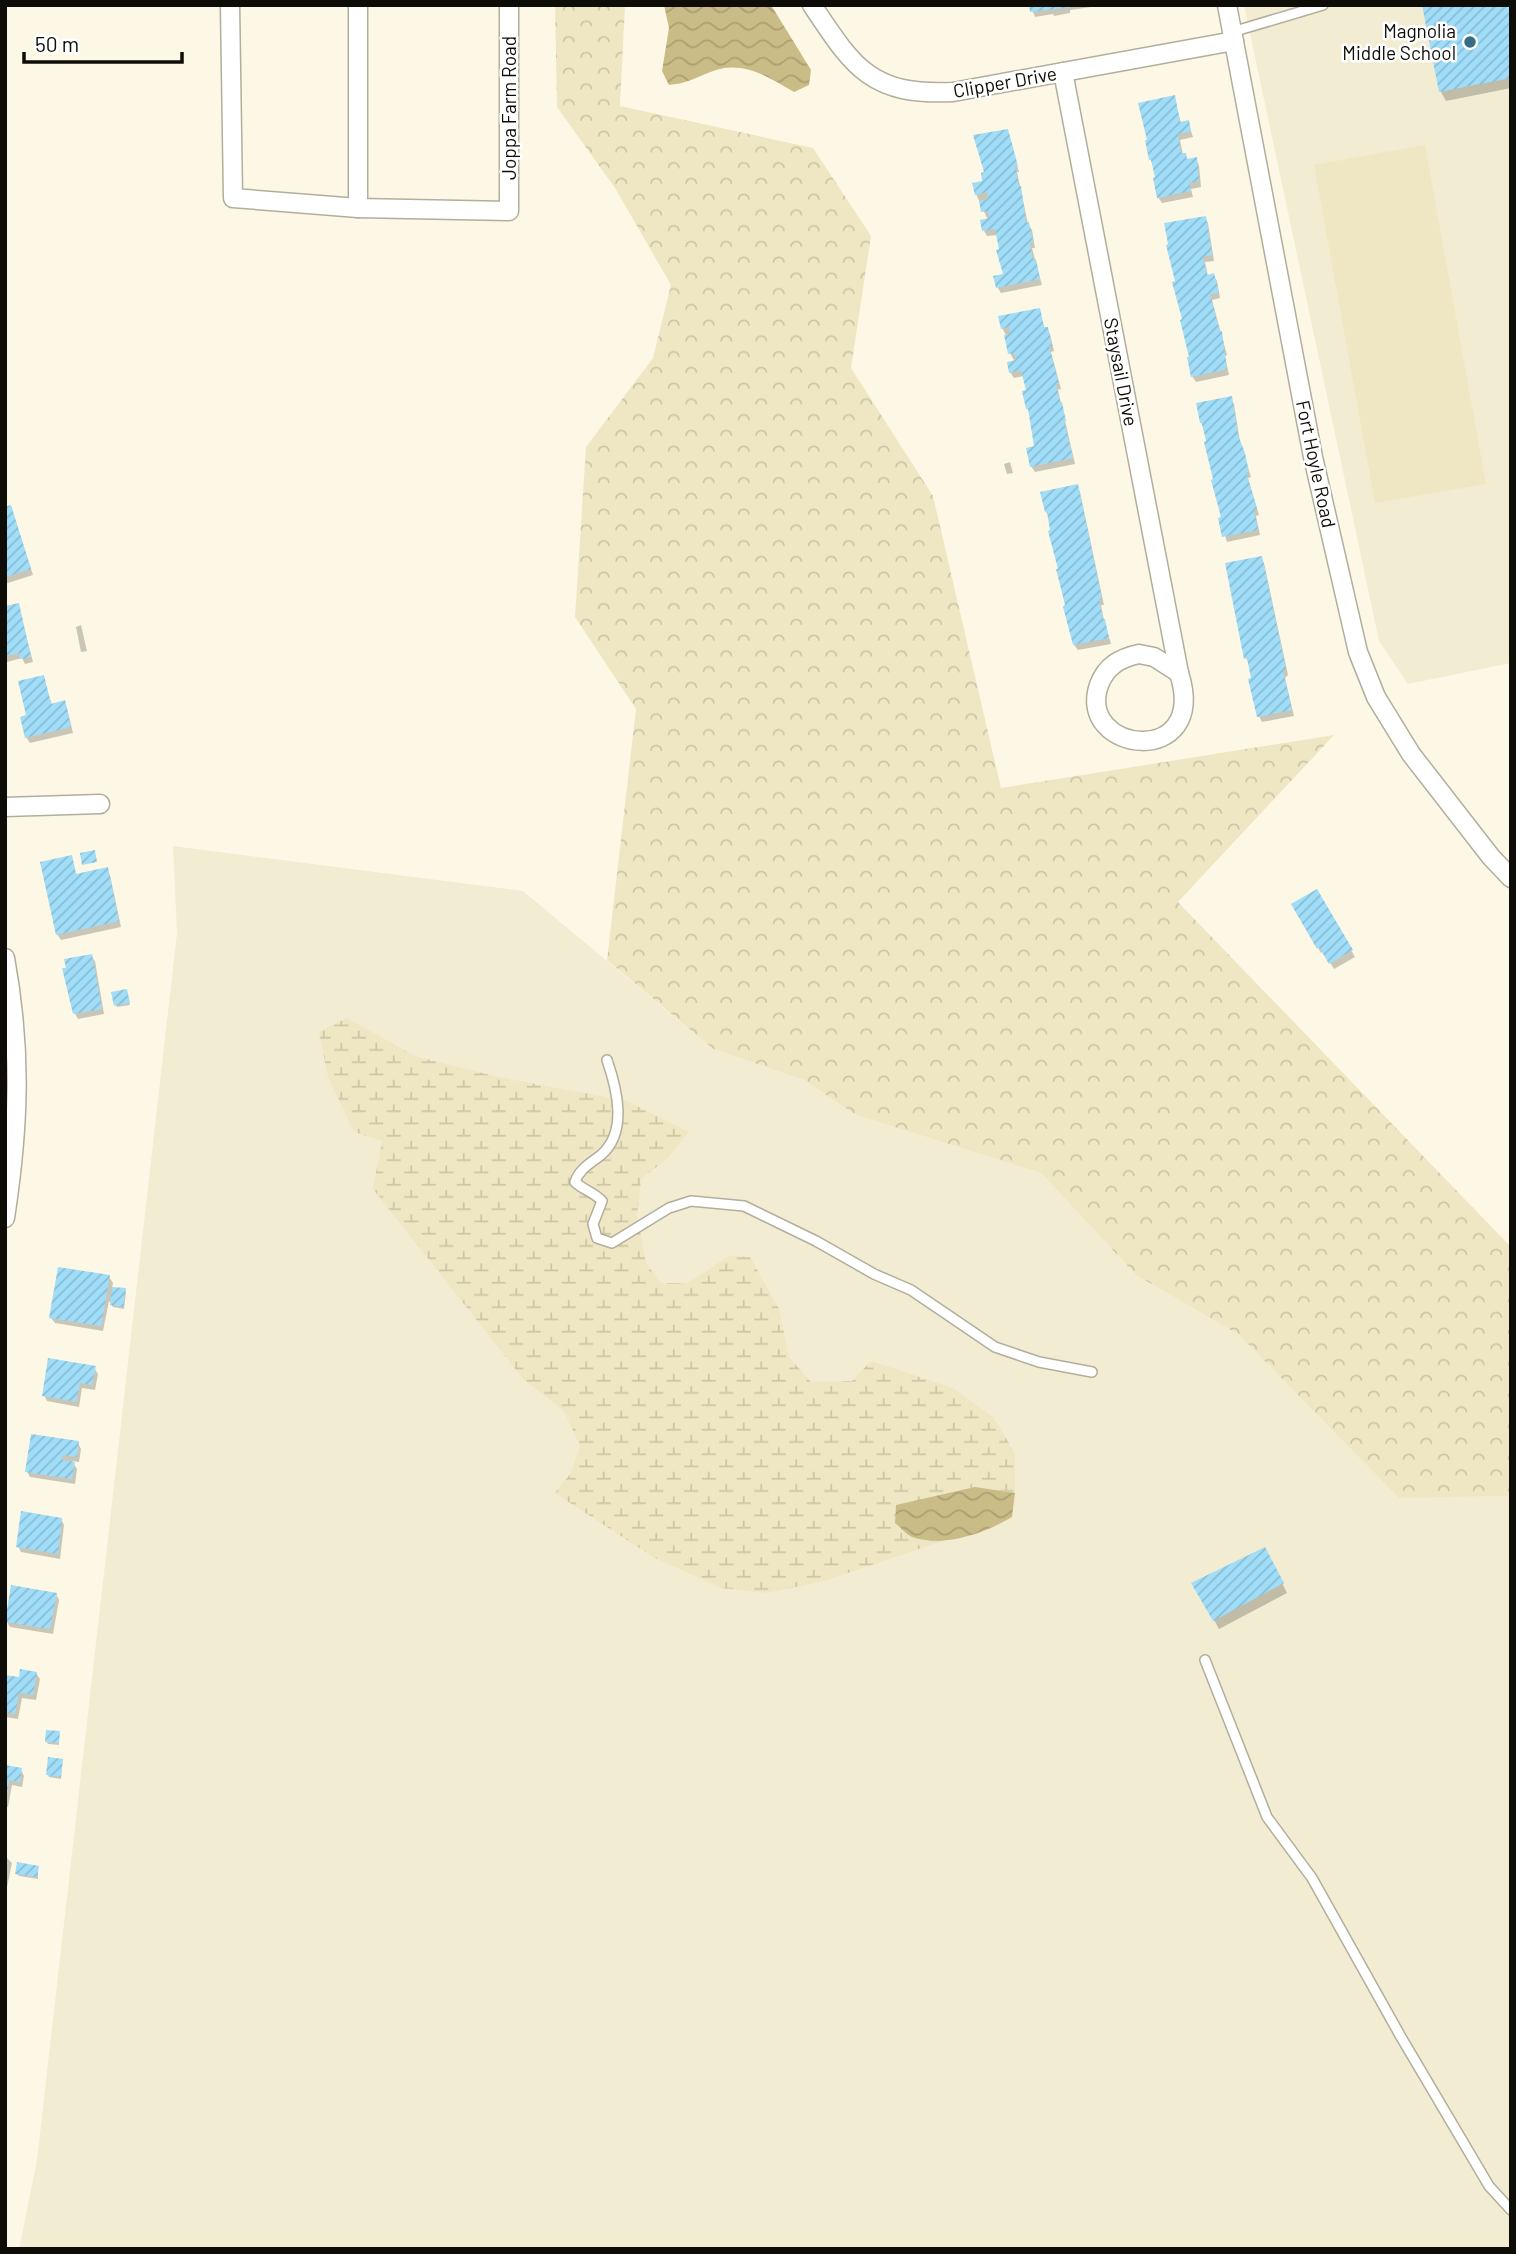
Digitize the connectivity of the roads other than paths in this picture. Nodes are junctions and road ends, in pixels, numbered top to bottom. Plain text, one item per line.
1 (230, 5) edge
2 (358, 5) edge
3 (509, 5) edge
4 (812, 5) edge
5 (1227, 5) edge
6 (1323, 5) edge
7 (1233, 36) junction
8 (1063, 72) junction
9 (358, 208) junction
10 (1179, 673) junction
11 (100, 804) dead end
12 (5, 807) edge
13 (1511, 878) edge
14 (5, 958) edge
15 (607, 1060) dead end
16 (5, 1219) edge
17 (1092, 1372) dead end
18 (1205, 1660) dead end
19 (1511, 2210) edge

1 - 9 street
2 - 9 street
3 - 9 street, Joppa Farm Road
4 - 8 street, Clipper Drive
5 - 7 street, Fort Hoyle Road
6 - 7 lane
7 - 8 street, Clipper Drive
7 - 13 street, Fort Hoyle Road
8 - 10 street, Staysail Drive
10 - 10 street, Staysail Drive
11 - 12 street
14 - 16 street
15 - 17 lane
18 - 19 lane

